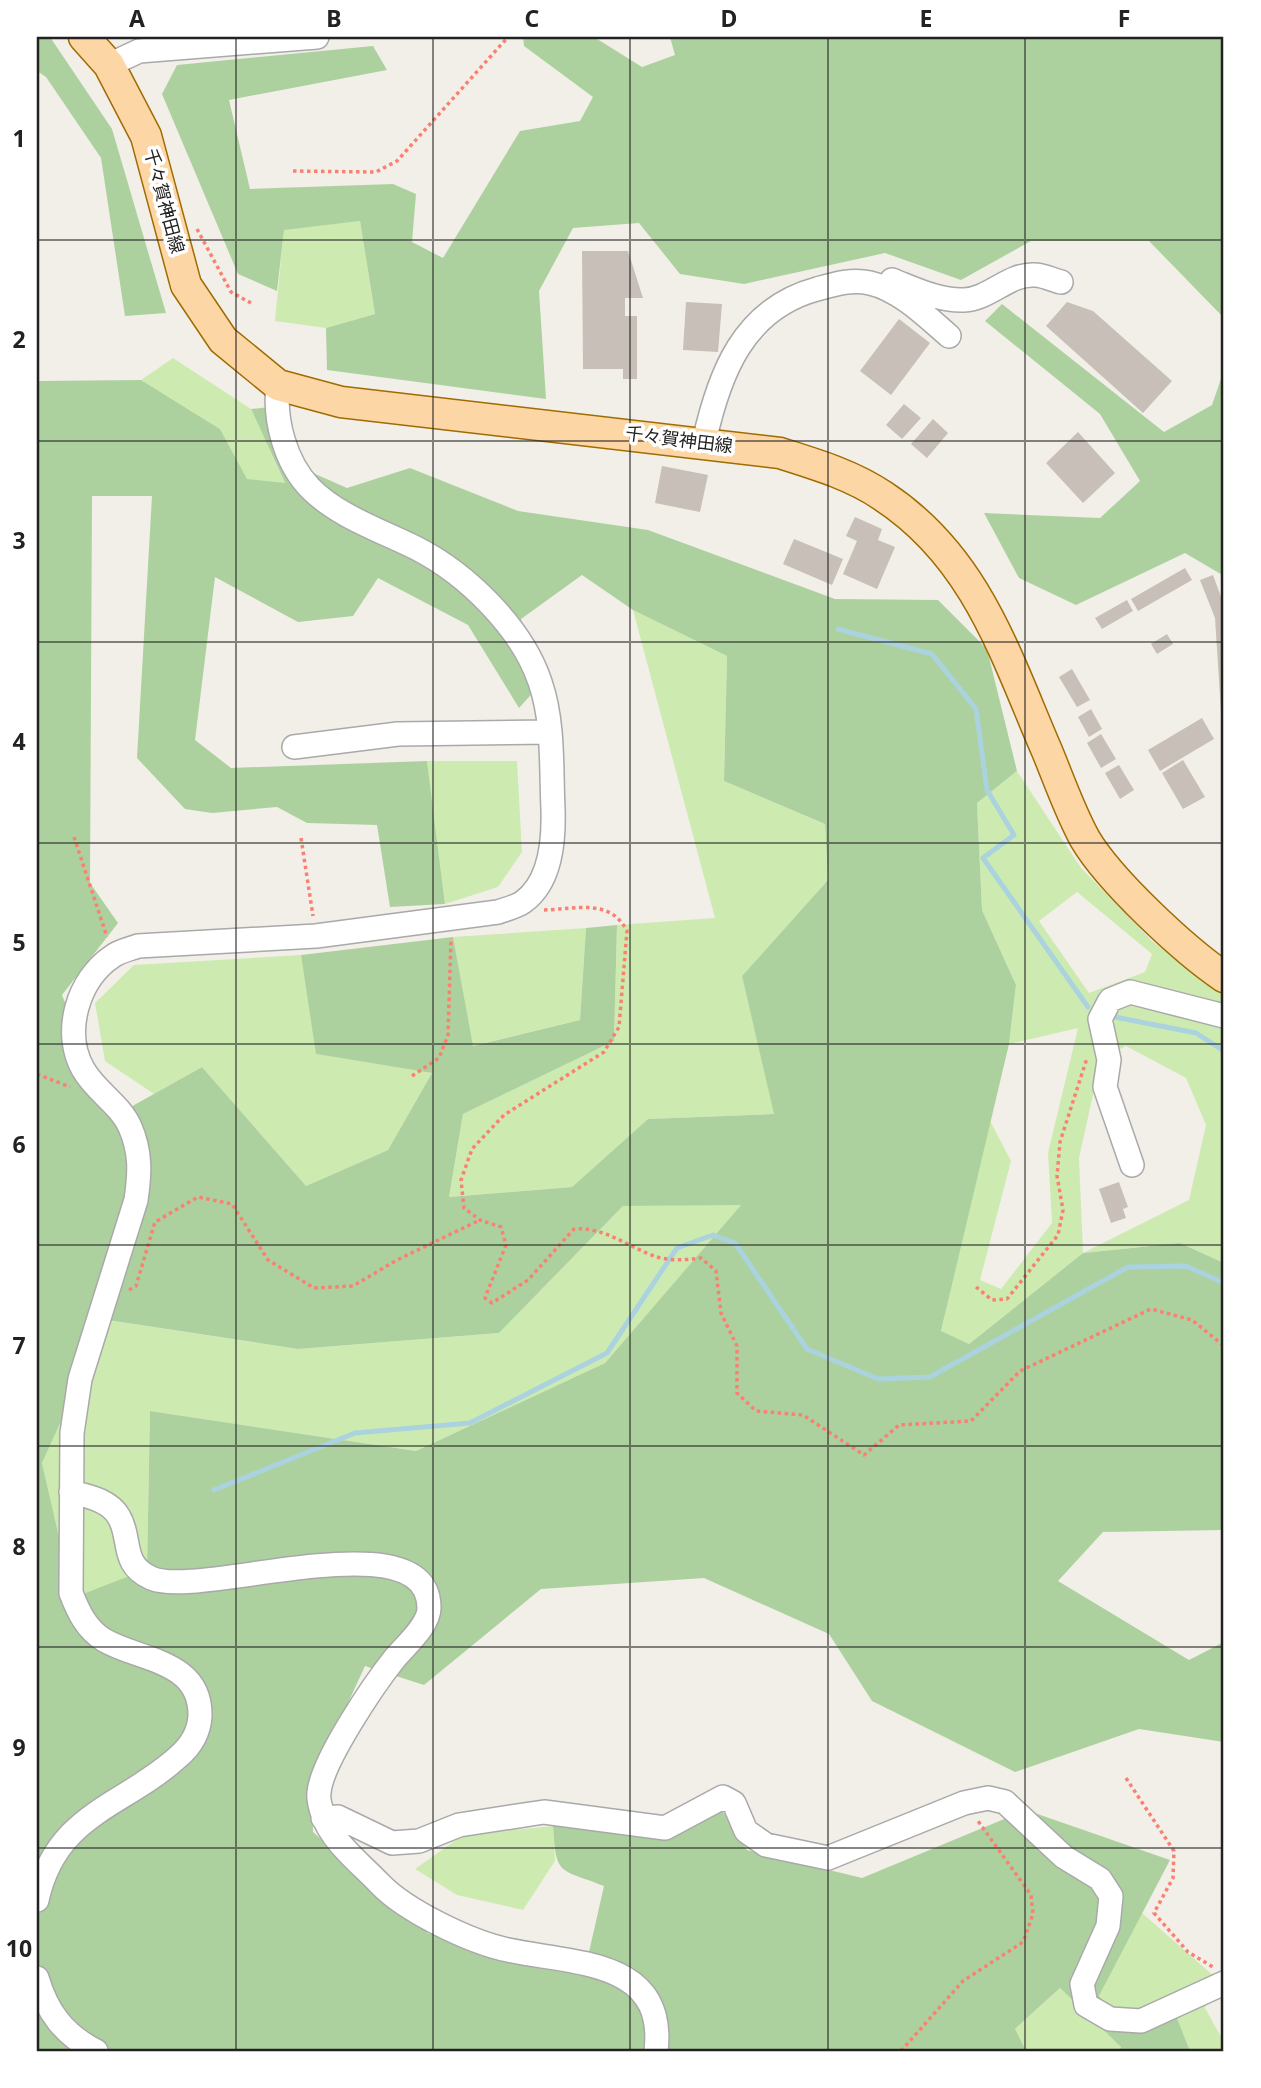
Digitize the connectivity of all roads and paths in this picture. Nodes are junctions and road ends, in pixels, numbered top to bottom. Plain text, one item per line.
1 (84, 37) edge
2 (317, 37) edge
3 (508, 37) edge
4 (109, 65) junction
5 (293, 171) dead end
6 (166, 210) junction
7 (1061, 282) dead end
8 (872, 283) junction
9 (251, 303) dead end
10 (949, 336) dead end
11 (278, 385) junction
12 (704, 442) junction
13 (550, 732) junction
14 (294, 747) dead end
15 (74, 837) dead end
16 (301, 838) dead end
17 (523, 902) junction
18 (452, 918) junction
19 (316, 936) junction
20 (113, 955) junction
21 (1224, 977) edge
22 (1224, 1016) edge
23 (1088, 1056) dead end
24 (412, 1076) dead end
25 (1132, 1165) dead end
26 (480, 1220) junction
27 (976, 1287) dead end
28 (104, 1303) junction
29 (1224, 1346) edge
30 (71, 1492) junction
31 (1126, 1778) dead end
32 (964, 1803) junction
33 (323, 1818) junction
34 (37, 1900) edge
35 (1220, 1976) edge
36 (37, 1978) edge
37 (96, 2051) edge
38 (656, 2051) edge
39 (901, 2051) edge

1 - 4 main road, 千々賀神田線
2 - 4 street
3 - 5 path
4 - 6 main road, 千々賀神田線
6 - 9 path
6 - 11 main road, 千々賀神田線
7 - 8 street
8 - 10 street
8 - 12 street
11 - 12 main road, 千々賀神田線
11 - 13 street
12 - 21 main road, 千々賀神田線
13 - 14 street
13 - 17 street
15 - 20 path
16 - 19 path
17 - 18 street
17 - 26 path
18 - 19 street
18 - 24 path
19 - 20 street
20 - 28 street
22 - 25 street
23 - 27 path
26 - 28 path
26 - 29 path
28 - 30 street
30 - 33 street
30 - 34 street
31 - 35 path
32 - 33 street
32 - 35 street
32 - 39 path
33 - 38 street
36 - 37 street

